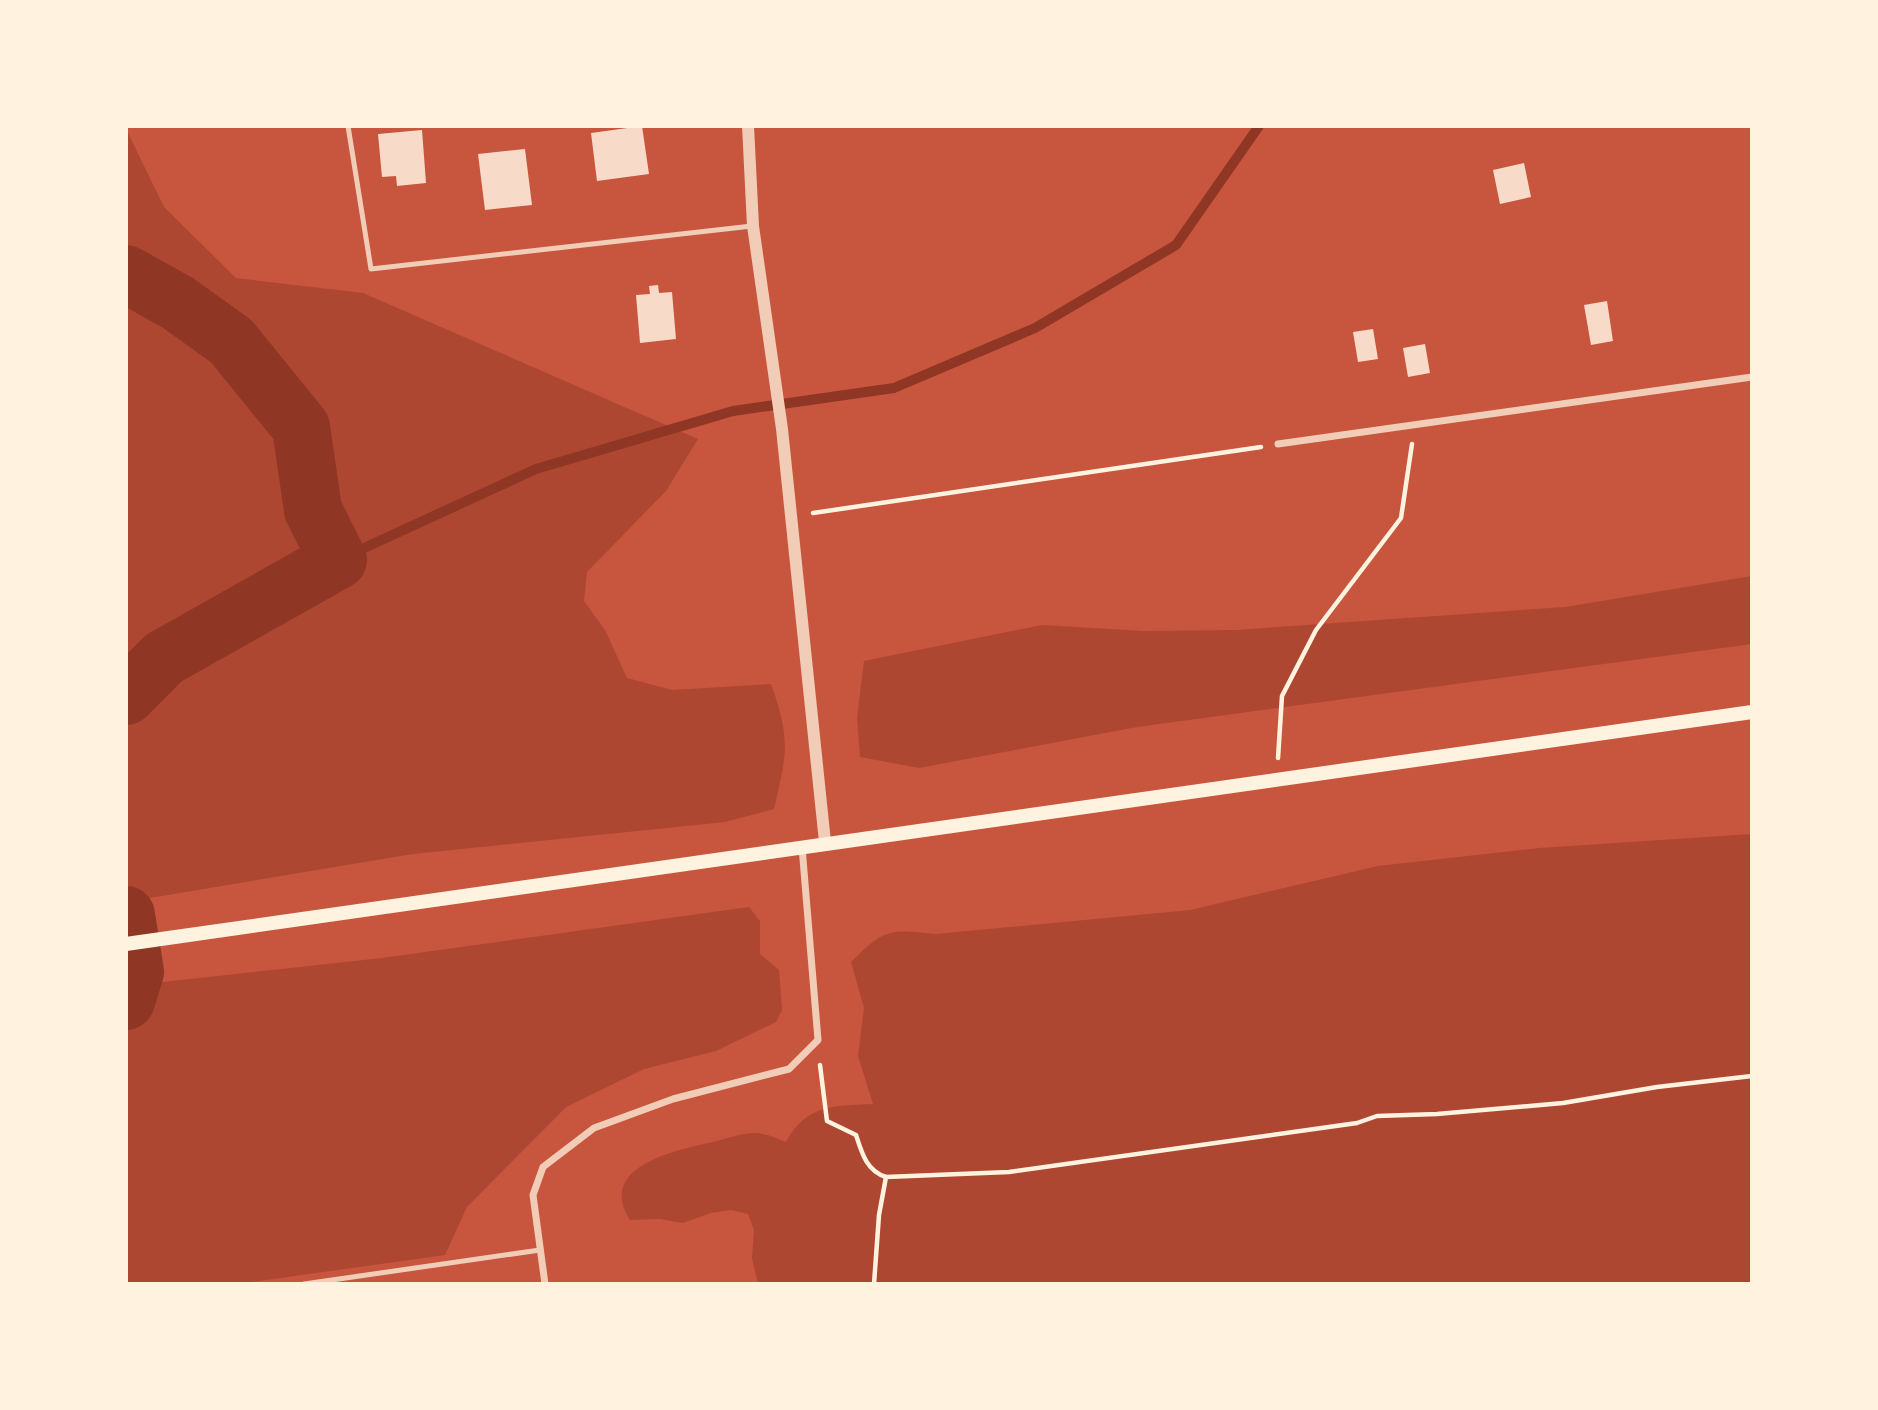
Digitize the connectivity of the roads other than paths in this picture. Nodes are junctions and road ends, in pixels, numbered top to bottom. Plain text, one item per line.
1 (348, 126) edge
2 (748, 126) edge
3 (753, 226) junction
4 (1752, 377) edge
5 (1278, 444) road end
6 (1752, 712) edge
7 (825, 842) junction
8 (802, 846) junction
9 (126, 944) edge
10 (540, 1250) junction
11 (304, 1284) edge
12 (545, 1284) edge

1 - 3 lane
2 - 3 street
3 - 7 street
4 - 5 street
6 - 7 main road
7 - 8 main road
8 - 9 main road
8 - 10 street
10 - 11 lane
10 - 12 street

